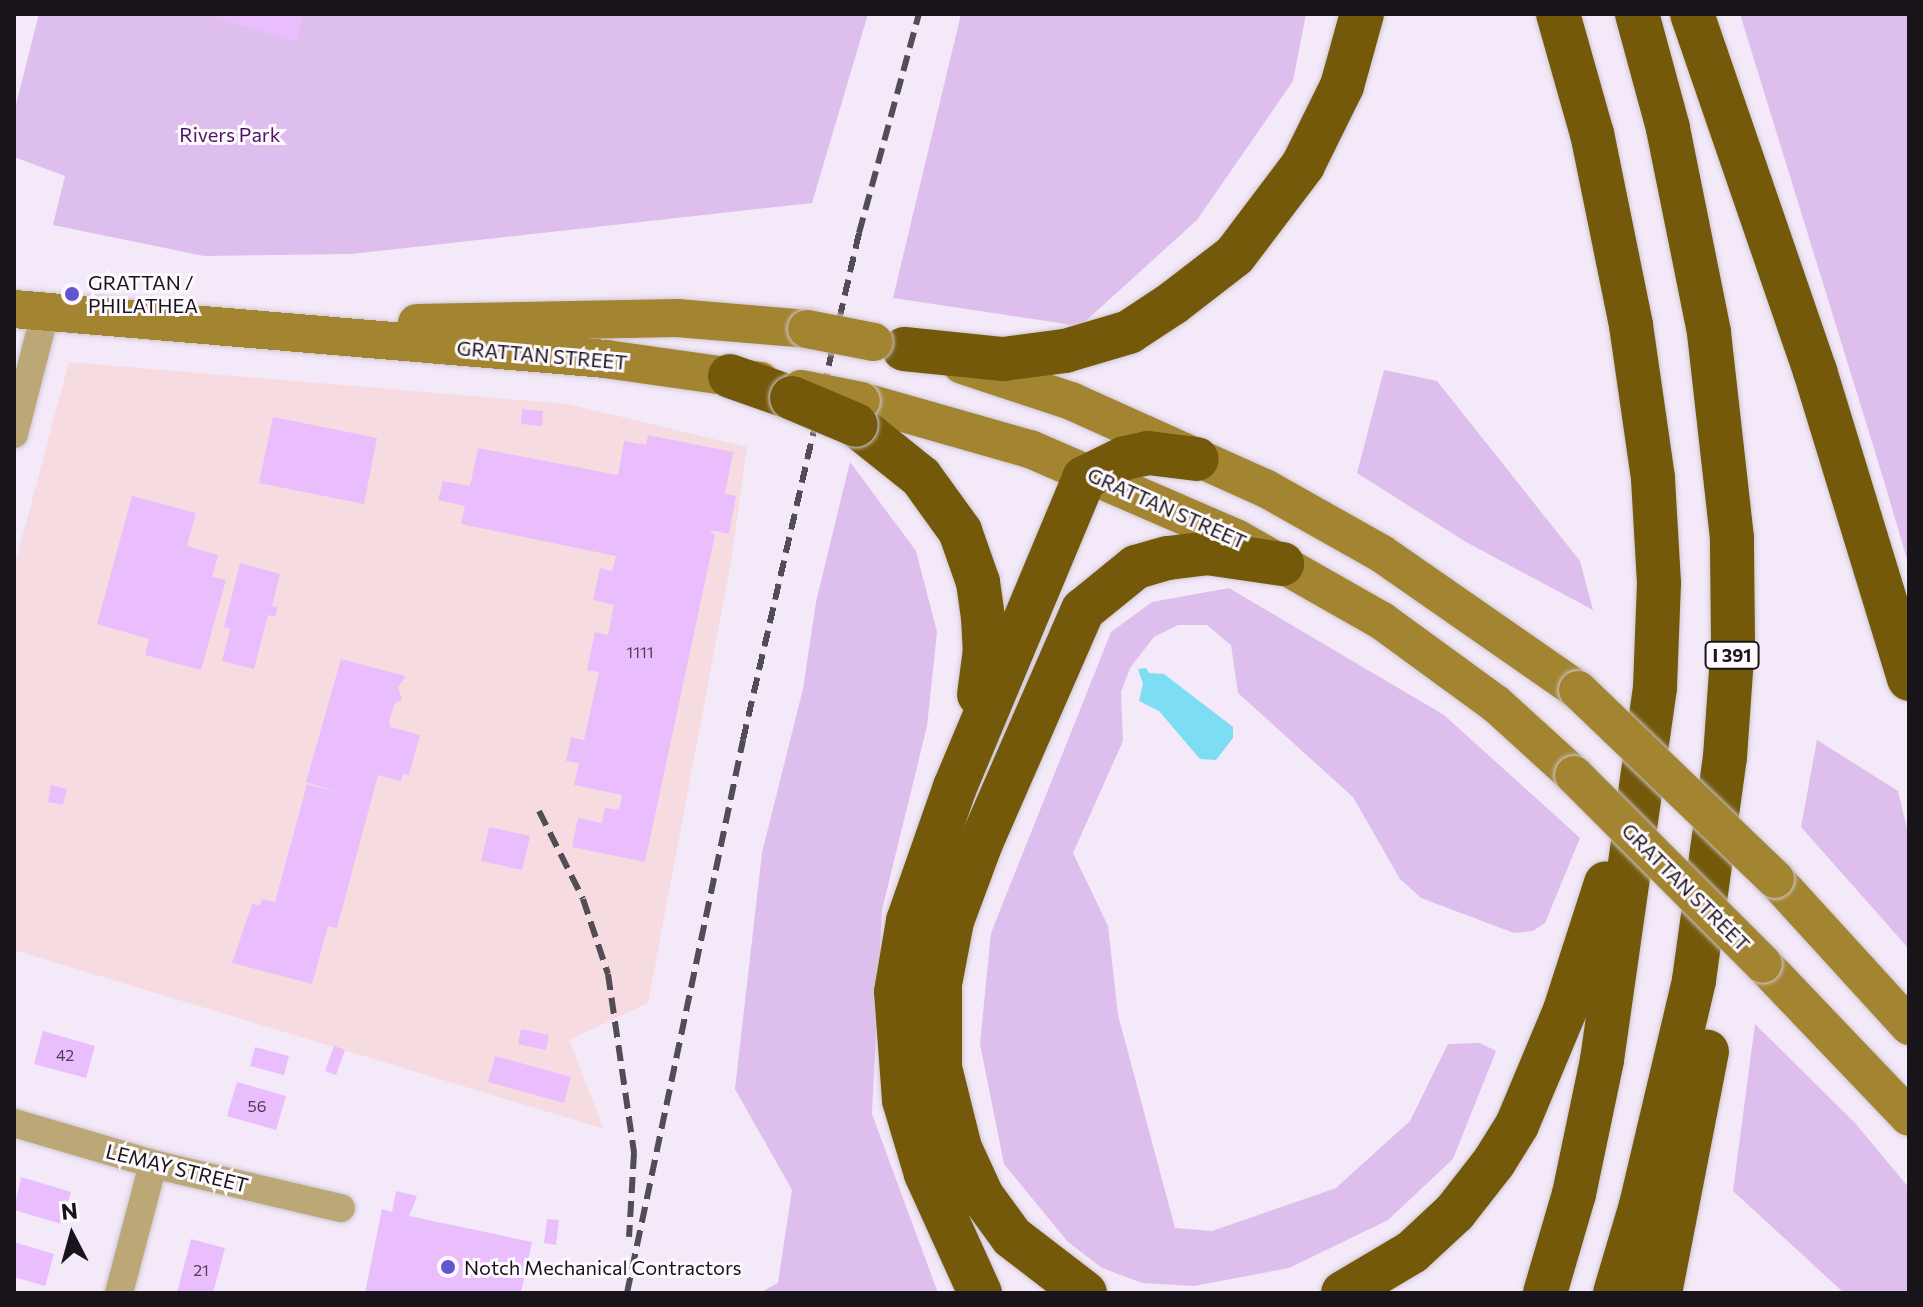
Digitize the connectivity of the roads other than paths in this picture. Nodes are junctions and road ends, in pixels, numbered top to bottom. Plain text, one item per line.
1 (1362, 14) edge
2 (1558, 14) edge
3 (1637, 14) edge
4 (1692, 14) edge
5 (30, 311) edge
6 (223, 328) junction
7 (889, 346) junction
8 (730, 376) joint
9 (858, 413) junction
10 (14, 434) edge
11 (1197, 459) junction
12 (1090, 473) junction
13 (1282, 564) junction
14 (1909, 679) edge
15 (1655, 687) junction
16 (1725, 757) junction
17 (955, 787) junction
18 (1909, 1026) edge
19 (1909, 1117) edge
20 (14, 1123) edge
21 (153, 1164) junction
22 (341, 1208) dead end
23 (119, 1293) edge
24 (980, 1293) edge
25 (1085, 1293) edge
26 (1343, 1293) edge
27 (1545, 1293) edge
28 (1615, 1293) edge
29 (1660, 1293) edge

1 - 7 highway
2 - 15 highway
3 - 16 highway, I 391
4 - 14 highway
5 - 6 main road, GRATTAN STREET
5 - 10 street
6 - 7 main road, GRATTAN STREET, bridge
6 - 8 main road, GRATTAN STREET
7 - 11 main road, GRATTAN STREET
8 - 9 highway, bridge
9 - 12 main road, GRATTAN STREET
9 - 17 highway
11 - 12 highway
11 - 18 main road, GRATTAN STREET, bridge
12 - 13 main road, GRATTAN STREET
12 - 17 highway
13 - 19 main road, GRATTAN STREET, bridge
13 - 25 highway
15 - 26 highway
15 - 27 highway
16 - 28 highway, I 391
16 - 29 highway
17 - 24 highway
20 - 21 street, LEMAY STREET
21 - 22 street, LEMAY STREET
21 - 23 street

